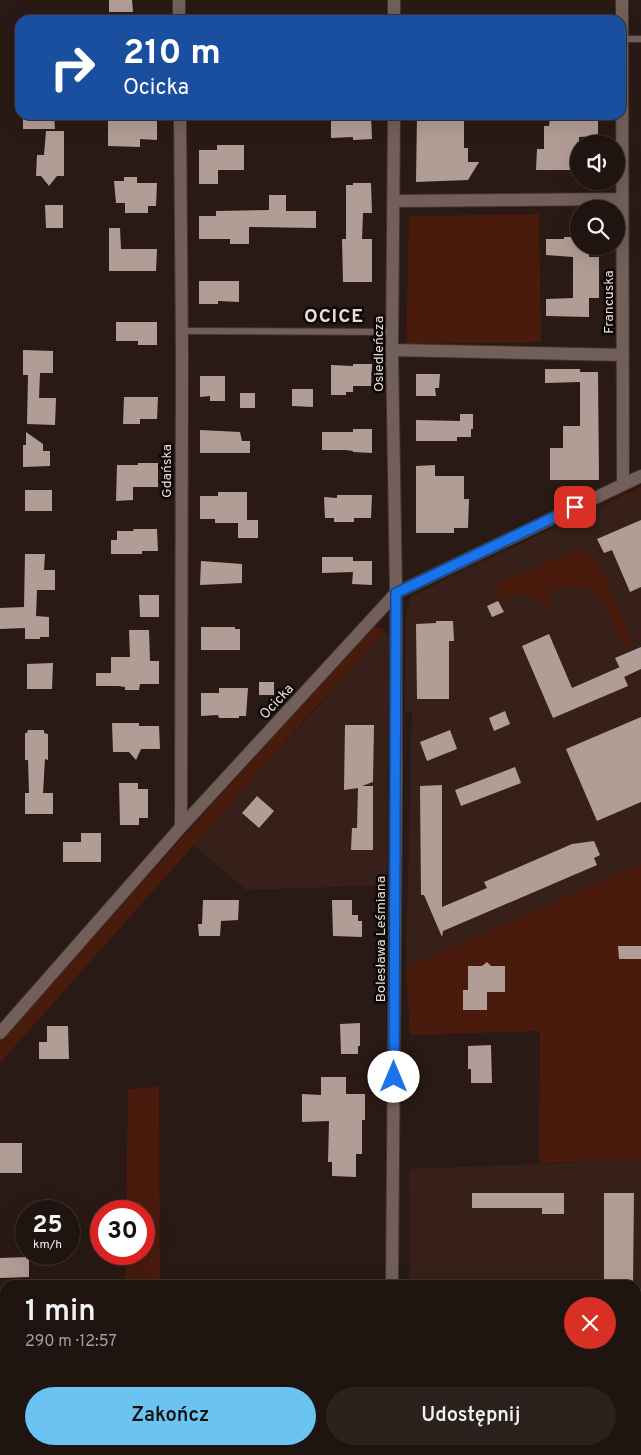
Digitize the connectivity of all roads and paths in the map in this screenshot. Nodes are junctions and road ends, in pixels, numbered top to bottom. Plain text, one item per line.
1 (179, 0) edge
2 (394, 0) edge
3 (622, 0) edge
4 (179, 15) edge
5 (394, 15) edge
6 (622, 15) edge
7 (626, 39) edge
8 (641, 39) edge
9 (180, 120) edge
10 (394, 120) edge
11 (622, 120) edge
12 (622, 199) junction
13 (394, 201) junction
14 (182, 331) junction
15 (392, 332) junction
16 (392, 350) junction
17 (623, 354) junction
18 (641, 476) edge
19 (623, 483) junction
20 (396, 593) junction
21 (181, 827) junction
22 (0, 1033) edge
23 (392, 1280) edge

1 - 4 street
2 - 5 street
3 - 6 street, Francuska
7 - 8 lane
9 - 14 street, Gdańska
10 - 13 street, Osiedleńcza
11 - 12 street, Francuska
12 - 13 street
12 - 17 street, Francuska
13 - 15 street, Osiedleńcza
14 - 15 lane
14 - 21 street, Gdańska
15 - 16 street, Osiedleńcza
16 - 17 street
16 - 20 street, Osiedleńcza
17 - 19 street, Francuska
18 - 19 street, Ocicka
19 - 20 street, Ocicka
20 - 21 street, Ocicka
20 - 23 street, Bolesława Leśmiana
21 - 22 street, Ocicka

